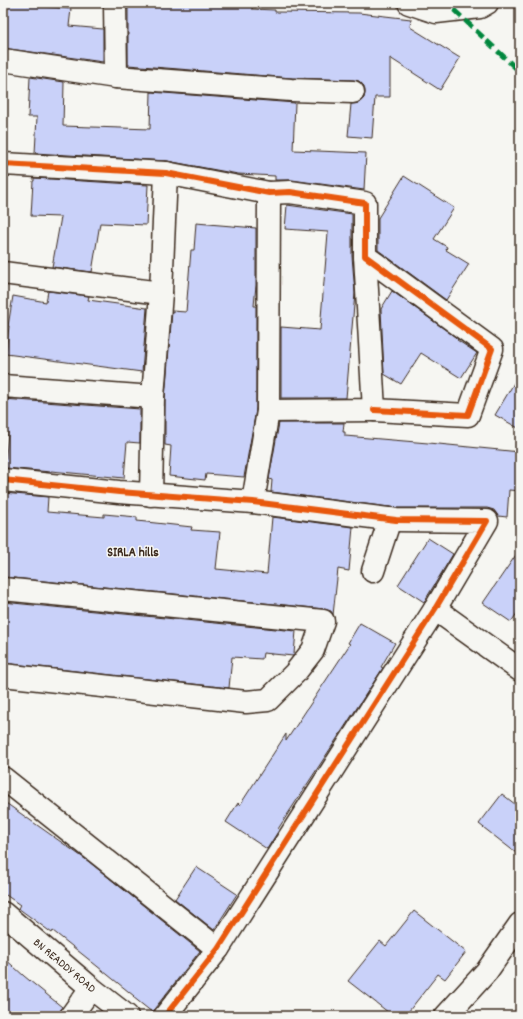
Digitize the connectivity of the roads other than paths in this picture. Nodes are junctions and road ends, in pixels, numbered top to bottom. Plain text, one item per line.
1 (115, 3) edge
2 (409, 3) edge
3 (487, 3) edge
4 (3, 60) edge
5 (116, 77) junction
6 (353, 92) dead end
7 (3, 162) edge
8 (3, 171) edge
9 (166, 173) junction
10 (269, 193) junction
11 (365, 256) junction
12 (3, 273) edge
13 (161, 293) junction
14 (3, 386) edge
15 (153, 397) junction
16 (374, 410) junction
17 (268, 411) junction
18 (3, 480) edge
19 (151, 495) junction
20 (253, 502) junction
21 (390, 519) junction
22 (373, 571) dead end
23 (3, 589) edge
24 (435, 609) junction
25 (520, 670) edge
26 (3, 675) edge
27 (3, 778) edge
28 (3, 913) edge
29 (520, 924) edge
30 (218, 949) junction
31 (91, 988) junction
32 (71, 1016) edge
33 (127, 1016) edge
34 (166, 1016) edge
35 (446, 1016) edge

1 - 5 street
2 - 3 street
4 - 5 street
5 - 6 street
7 - 8 street
7 - 9 street
9 - 10 street
9 - 13 street
10 - 11 street
10 - 17 street
11 - 16 street
11 - 16 street
12 - 13 street
13 - 15 street
14 - 15 street
15 - 19 street
16 - 17 street
17 - 20 street
18 - 19 street
19 - 20 street
20 - 21 street
21 - 22 street
21 - 24 street
23 - 26 street
24 - 25 street
24 - 30 street
27 - 30 street
28 - 31 street, BN READDY ROAD
29 - 35 street
30 - 34 street
31 - 32 street
31 - 33 street, BN READDY ROAD

